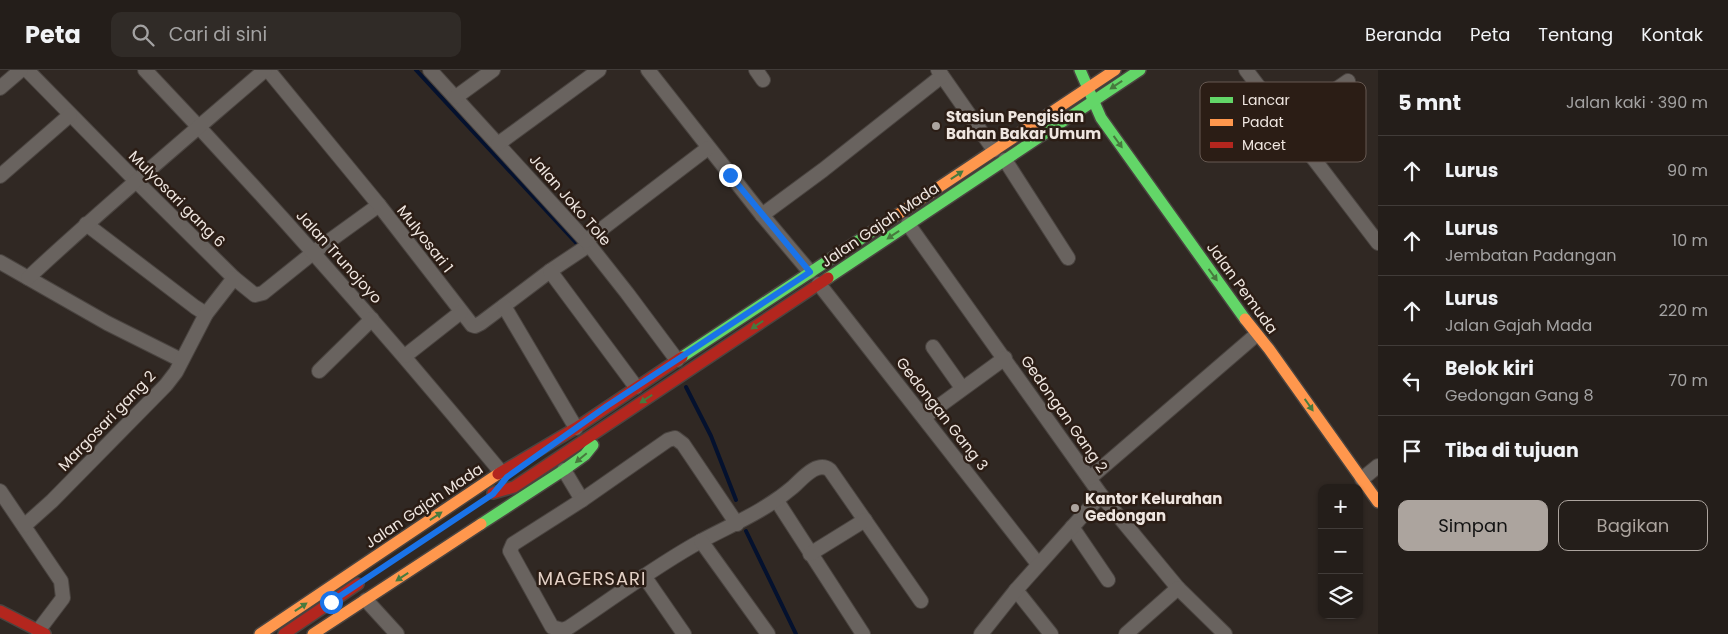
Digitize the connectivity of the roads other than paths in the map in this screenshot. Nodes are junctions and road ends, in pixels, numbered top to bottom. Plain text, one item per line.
1 (21, 70) edge
2 (27, 70) edge
3 (146, 70) edge
4 (266, 70) edge
5 (430, 70) edge
6 (493, 70) edge
7 (599, 70) edge
8 (648, 70) edge
9 (1080, 70) edge
10 (1115, 70) edge
11 (1140, 70) edge
12 (1246, 70) edge
13 (940, 73) edge
14 (1348, 80) dead end
15 (1255, 82) edge
16 (1345, 82) edge
17 (0, 88) edge
18 (1088, 88) junction
19 (456, 97) junction
20 (1093, 101) junction
21 (70, 115) junction
22 (199, 126) junction
23 (498, 144) junction
24 (708, 148) junction
25 (994, 150) junction
26 (1006, 162) junction
27 (1317, 162) edge
28 (0, 176) edge
29 (137, 182) junction
30 (379, 205) junction
31 (762, 215) junction
32 (86, 224) junction
33 (908, 224) junction
34 (1378, 243) edge
35 (585, 246) junction
36 (314, 252) junction
37 (1068, 258) dead end
38 (0, 262) edge
39 (550, 271) junction
40 (810, 272) junction
41 (28, 278) junction
42 (234, 278) junction
43 (819, 284) junction
44 (504, 306) junction
45 (461, 312) junction
46 (206, 314) junction
47 (372, 319) junction
48 (1256, 335) junction
49 (932, 347) dead end
50 (405, 356) junction
51 (1005, 358) junction
52 (181, 360) junction
53 (677, 360) junction
54 (319, 370) dead end
55 (636, 387) junction
56 (962, 388) junction
57 (607, 406) junction
58 (924, 417) junction
59 (613, 421) junction
60 (576, 428) junction
61 (1378, 466) edge
62 (564, 470) junction
63 (501, 472) junction
64 (1090, 478) junction
65 (1362, 479) junction
66 (0, 491) edge
67 (1101, 496) junction
68 (582, 500) junction
69 (777, 501) junction
70 (1378, 502) edge
71 (865, 520) junction
72 (737, 524) junction
73 (24, 526) junction
74 (1072, 527) junction
75 (701, 541) junction
76 (810, 554) junction
77 (1038, 564) junction
78 (644, 576) junction
79 (365, 579) dead end
80 (1108, 580) dead end
81 (1178, 588) junction
82 (1016, 590) junction
83 (366, 600) junction
84 (921, 601) dead end
85 (0, 611) edge
86 (42, 632) edge
87 (263, 633) edge
88 (284, 634) edge
89 (313, 634) edge
90 (397, 634) edge
91 (684, 634) edge
92 (768, 634) edge
93 (863, 634) edge
94 (981, 634) edge
95 (1051, 634) edge
96 (1126, 634) edge
97 (1225, 634) edge

1 - 17 street
2 - 21 street, Mulyosari gang 6
3 - 22 street, Jalan Trunojoyo
4 - 22 street
4 - 30 street, Mulyosari 1
5 - 19 street, Jalan Joko Tole
6 - 19 street
7 - 23 street
8 - 24 street
9 - 18 main road, Jalan Pemuda
10 - 18 main road, Jalan Gajah Mada
11 -> 20 main road, Jalan Gajah Mada
12 - 15 street
13 - 25 street
13 - 31 street
14 - 16 street
18 - 20 main road, Jalan Pemuda
18 - 25 main road, Jalan Gajah Mada
19 - 23 street, Jalan Joko Tole
20 - 26 main road, Jalan Gajah Mada
20 -> 48 main road, Jalan Pemuda
21 - 28 street
21 - 29 street, Mulyosari gang 6
22 - 29 street
22 - 36 street, Jalan Trunojoyo
23 - 35 street, Jalan Joko Tole
24 - 31 street
24 - 35 street, Mulyosari 1
40 -> 25 main road, Jalan Gajah Mada
26 - 33 main road, Jalan Gajah Mada
26 - 37 street
27 - 34 street
29 - 32 street
29 - 42 street, Mulyosari gang 6
30 - 36 street
30 - 45 street, Mulyosari 1
31 - 40 street
32 - 41 street
32 - 46 street
33 -> 43 main road, Jalan Gajah Mada
33 - 51 street, Gedongan Gang 2
35 - 39 street, Mulyosari 1
35 - 53 street, Jalan Joko Tole
36 - 42 street, Mulyosari gang 6
36 - 47 street, Jalan Trunojoyo
38 - 41 street
39 - 44 street, Mulyosari 1
39 - 55 street
40 - 53 main road, Jalan Gajah Mada
41 - 52 street
42 - 46 street, Margosari gang 2
43 - 58 street, Gedongan Gang 3
43 -> 59 main road, Jalan Gajah Mada
44 - 45 street, Mulyosari 1
44 - 60 street
45 - 50 street
46 - 52 street, Margosari gang 2
47 - 50 street, Jalan Trunojoyo
47 - 54 street
48 - 64 street
48 -> 65 main road, Jalan Pemuda
49 - 56 street
50 - 63 street, Jalan Trunojoyo
51 - 56 street
51 - 64 street, Gedongan Gang 2
52 - 73 street, Margosari gang 2
53 - 55 main road, Jalan Gajah Mada
55 - 57 main road, Jalan Gajah Mada
56 - 58 street
57 - 59 main road, Jalan Gajah Mada
57 - 60 main road, Jalan Gajah Mada
58 - 77 street, Gedongan Gang 3
59 -> 62 main road, Jalan Gajah Mada
60 - 63 main road, Jalan Gajah Mada
61 - 65 street
62 - 68 street
62 -> 83 main road, Jalan Gajah Mada
87 -> 63 main road, Jalan Gajah Mada
64 - 67 street, Gedongan Gang 2
65 - 70 main road, Jalan Pemuda
66 - 73 street
67 - 74 street
67 - 81 street, Gedongan Gang 2
68 - 72 street
68 - 78 street
69 - 71 street
69 - 72 street
69 - 76 street
71 - 76 street
71 - 84 street
72 - 75 street
73 - 86 street
74 - 77 street
74 - 80 street
75 - 78 street
75 - 92 street
76 - 93 street
77 - 82 street
78 - 91 street
79 - 88 main road
81 - 96 street
81 - 97 street, Gedongan Gang 2
82 - 94 street
82 - 95 street
83 - 89 main road, Jalan Gajah Mada
83 - 90 street
85 - 86 main road

